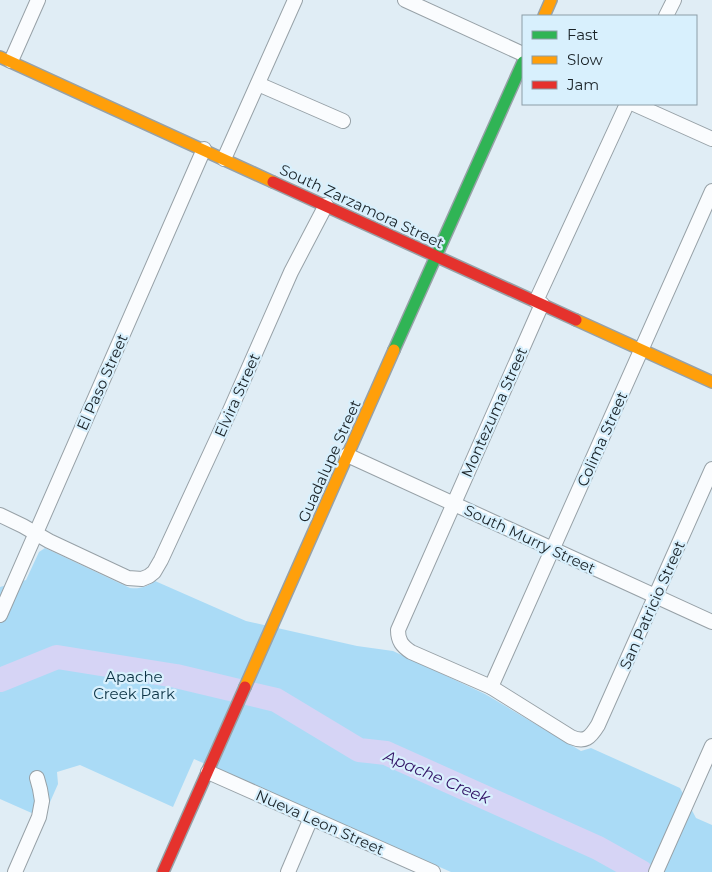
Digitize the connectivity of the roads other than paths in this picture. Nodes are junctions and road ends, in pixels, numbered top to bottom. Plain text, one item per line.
1 (38, 0) edge
2 (295, 0) edge
3 (405, 0) edge
4 (551, 0) edge
5 (674, 0) edge
6 (423, 4) edge
7 (544, 15) edge
8 (666, 15) edge
9 (522, 54) edge
10 (5, 59) edge
11 (522, 64) edge
12 (258, 84) junction
13 (627, 105) edge
14 (636, 105) edge
15 (343, 121) dead end
16 (712, 139) edge
17 (204, 149) junction
18 (224, 159) junction
19 (712, 191) edge
20 (326, 205) junction
21 (436, 256) junction
22 (539, 303) junction
23 (642, 350) junction
24 (712, 382) edge
25 (348, 455) junction
26 (712, 469) edge
27 (453, 504) junction
28 (0, 515) edge
29 (36, 533) junction
30 (552, 549) junction
31 (655, 597) junction
32 (3, 609) edge
33 (712, 622) edge
34 (491, 688) junction
35 (712, 746) edge
36 (208, 772) junction
37 (37, 778) dead end
38 (312, 818) junction
39 (412, 868) edge
40 (15, 872) edge
41 (163, 872) edge
42 (288, 872) edge
43 (433, 872) edge
44 (656, 872) edge

1 - 10 street
2 - 12 street
3 - 6 street
4 - 7 main road
5 - 8 street
6 - 9 street
10 - 17 main road, South Zarzamora Street
11 - 21 main road, Guadalupe Street
12 - 15 street
12 - 18 street
13 - 22 street, Montezuma Street
14 - 16 street
17 - 18 main road, South Zarzamora Street
17 - 29 street, El Paso Street
18 - 20 main road, South Zarzamora Street
19 - 23 street, Colima Street
20 - 21 main road, South Zarzamora Street
20 - 29 street, Elvira Street
21 - 22 main road, South Zarzamora Street
21 - 25 main road, Guadalupe Street
22 - 23 main road, South Zarzamora Street
22 - 27 street, Montezuma Street
23 - 24 main road, South Zarzamora Street
23 - 30 street, Colima Street
25 - 27 street, South Murry Street
25 - 36 main road, Guadalupe Street
26 - 31 street, San Patricio Street
27 - 30 street, South Murry Street
27 - 34 street, Montezuma Street
28 - 29 street
29 - 32 street, El Paso Street
30 - 31 street, South Murry Street
30 - 34 street, Colima Street
31 - 33 street, South Murry Street
31 - 34 street, San Patricio Street
35 - 44 street
36 - 38 street, Nueva Leon Street
36 - 41 main road, Guadalupe Street
37 - 40 street
38 - 39 street, Nueva Leon Street
38 - 42 street
39 - 43 street, Nueva Leon Street

